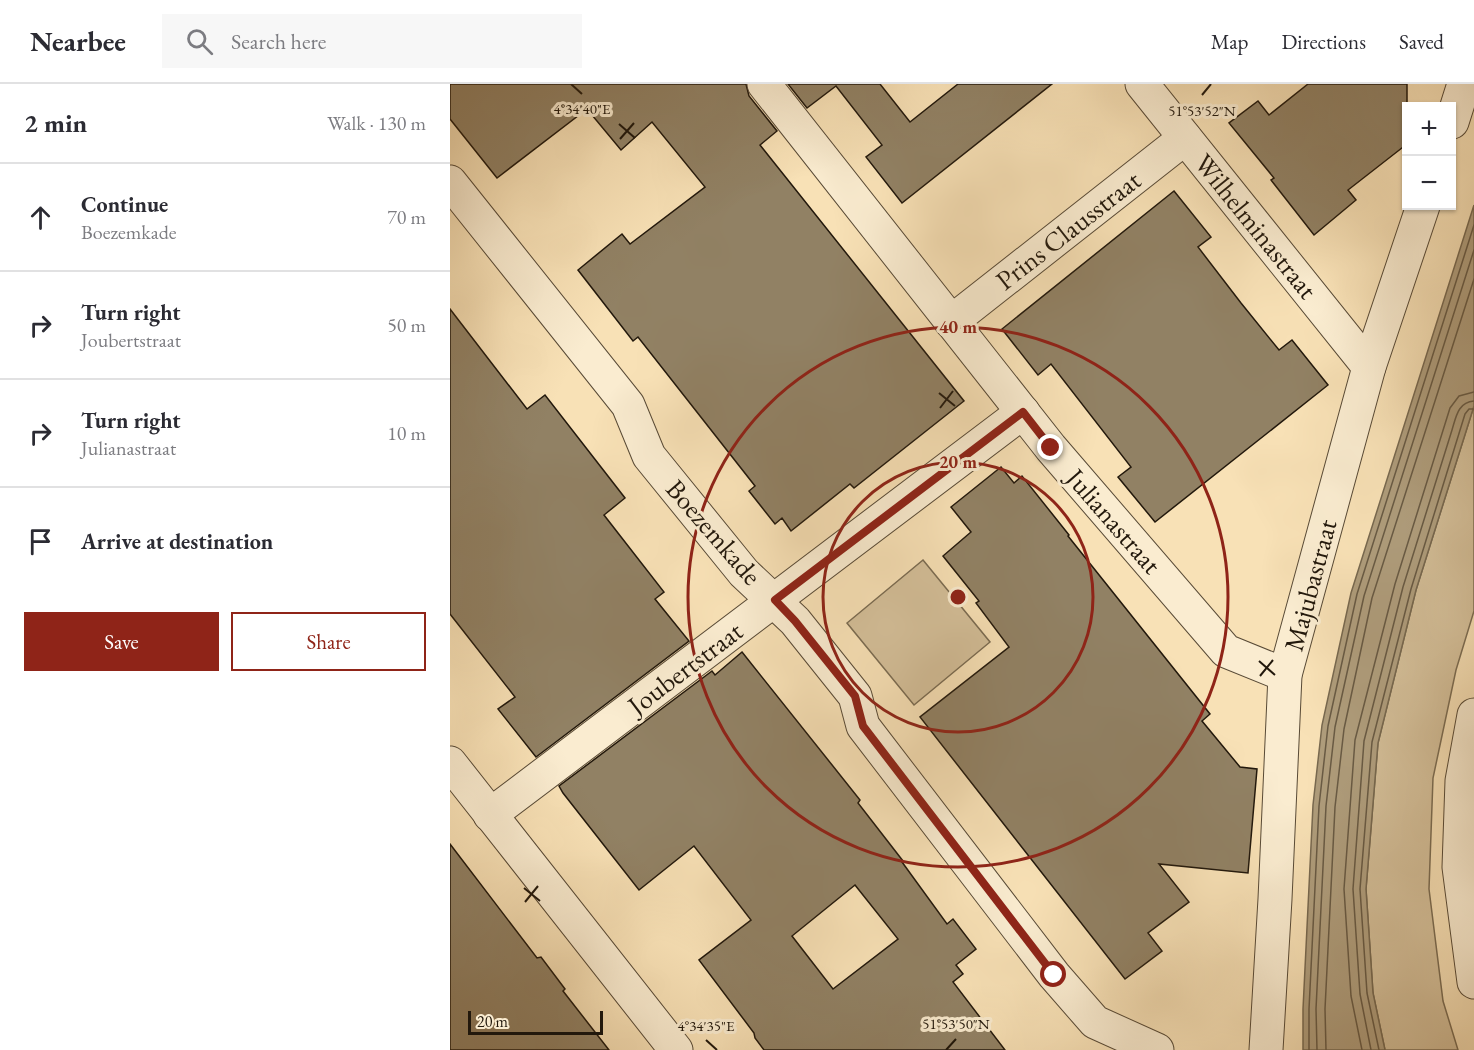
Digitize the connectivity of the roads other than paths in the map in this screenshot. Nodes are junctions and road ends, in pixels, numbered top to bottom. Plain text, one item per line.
1 (764, 84) edge
2 (1142, 84) edge
3 (1464, 84) edge
4 (1456, 109) edge
5 (1185, 138) junction
6 (450, 182) edge
7 (1422, 210) edge
8 (951, 322) junction
9 (1369, 368) junction
10 (1023, 412) junction
11 (775, 600) junction
12 (1285, 675) junction
13 (1474, 715) edge
14 (450, 763) edge
15 (490, 815) junction
16 (1474, 982) edge
17 (676, 1050) edge
18 (1157, 1050) edge
19 (1266, 1050) edge

1 - 8 street, Julianastraat
2 - 5 street, Wilhelminastraat
3 - 4 street
5 - 8 street, Prins Clausstraat
5 - 9 street, Wilhelminastraat
6 - 11 street, Boezemkade
7 - 9 street, Majubastraat
8 - 10 street, Julianastraat
9 - 12 street, Majubastraat
10 - 11 street, Joubertstraat
10 - 12 street, Julianastraat
11 - 15 street, Joubertstraat
11 - 18 street, Boezemkade
12 - 19 street, Majubastraat
13 - 16 street
14 - 15 street
15 - 17 street

